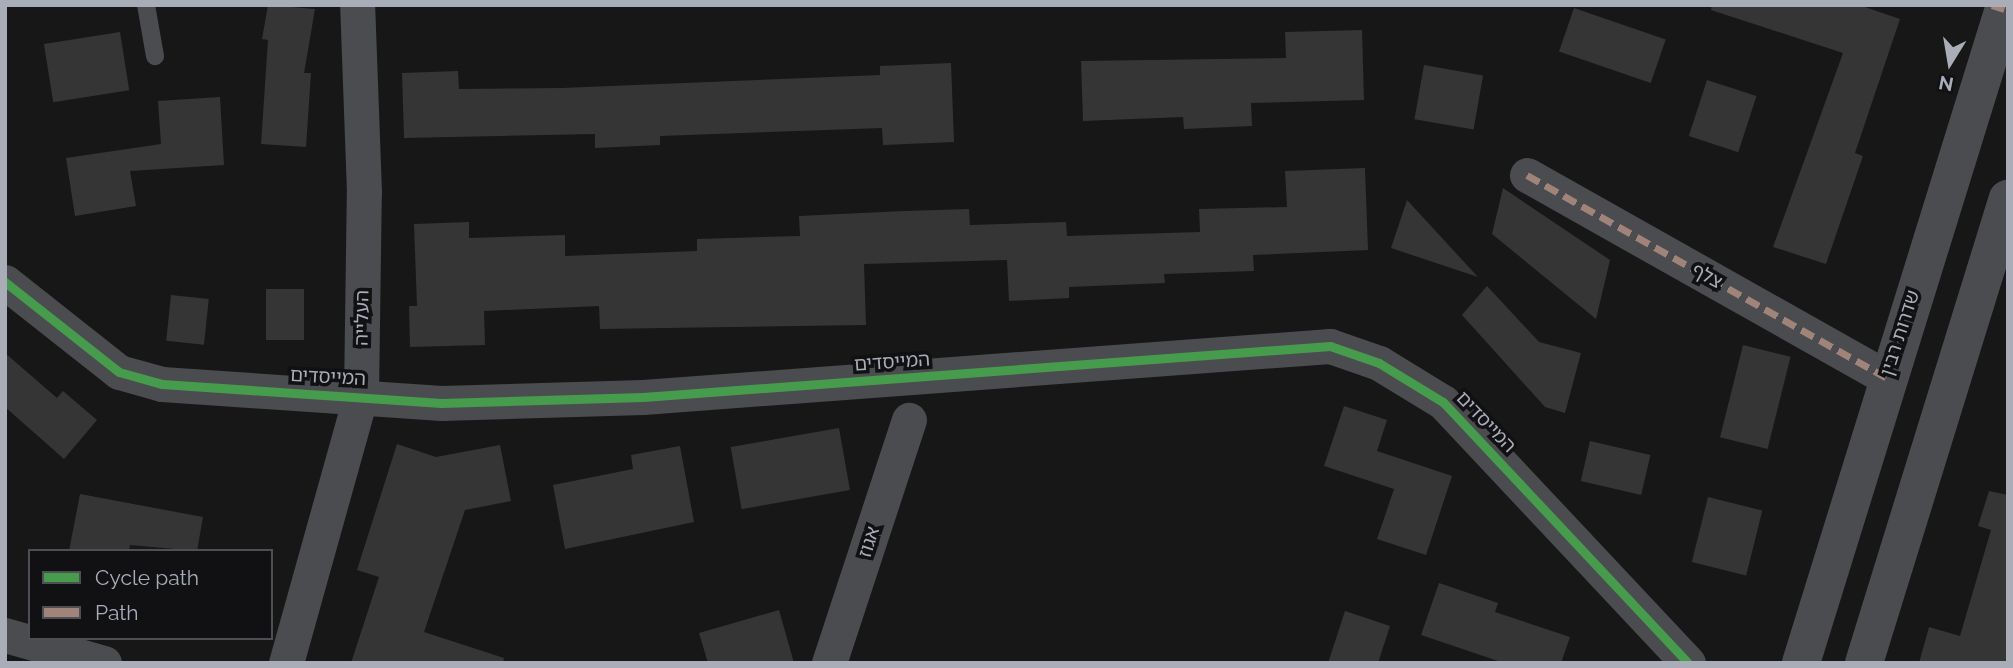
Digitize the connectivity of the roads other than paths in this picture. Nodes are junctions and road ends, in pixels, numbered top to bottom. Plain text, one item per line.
1 (146, 5) edge
2 (357, 5) edge
3 (2000, 7) edge
4 (155, 56) dead end
5 (1527, 175) dead end
6 (2008, 199) edge
7 (5, 282) edge
8 (1886, 377) junction
9 (361, 396) junction
10 (909, 420) dead end
11 (5, 635) edge
12 (53, 656) edge
13 (104, 663) edge
14 (286, 663) edge
15 (829, 663) edge
16 (1688, 663) edge
17 (1801, 663) edge
18 (1864, 663) edge

1 - 4 lane
2 - 9 street, העלייה
3 - 8 street, שדרות רבין
5 - 8 street, צלף
6 - 18 street
7 - 9 street, המייסדים
8 - 17 street, שדרות רבין
9 - 14 street, העלייה
9 - 16 street, המייסדים
10 - 15 street, אגוז
11 - 12 street
12 - 13 street

